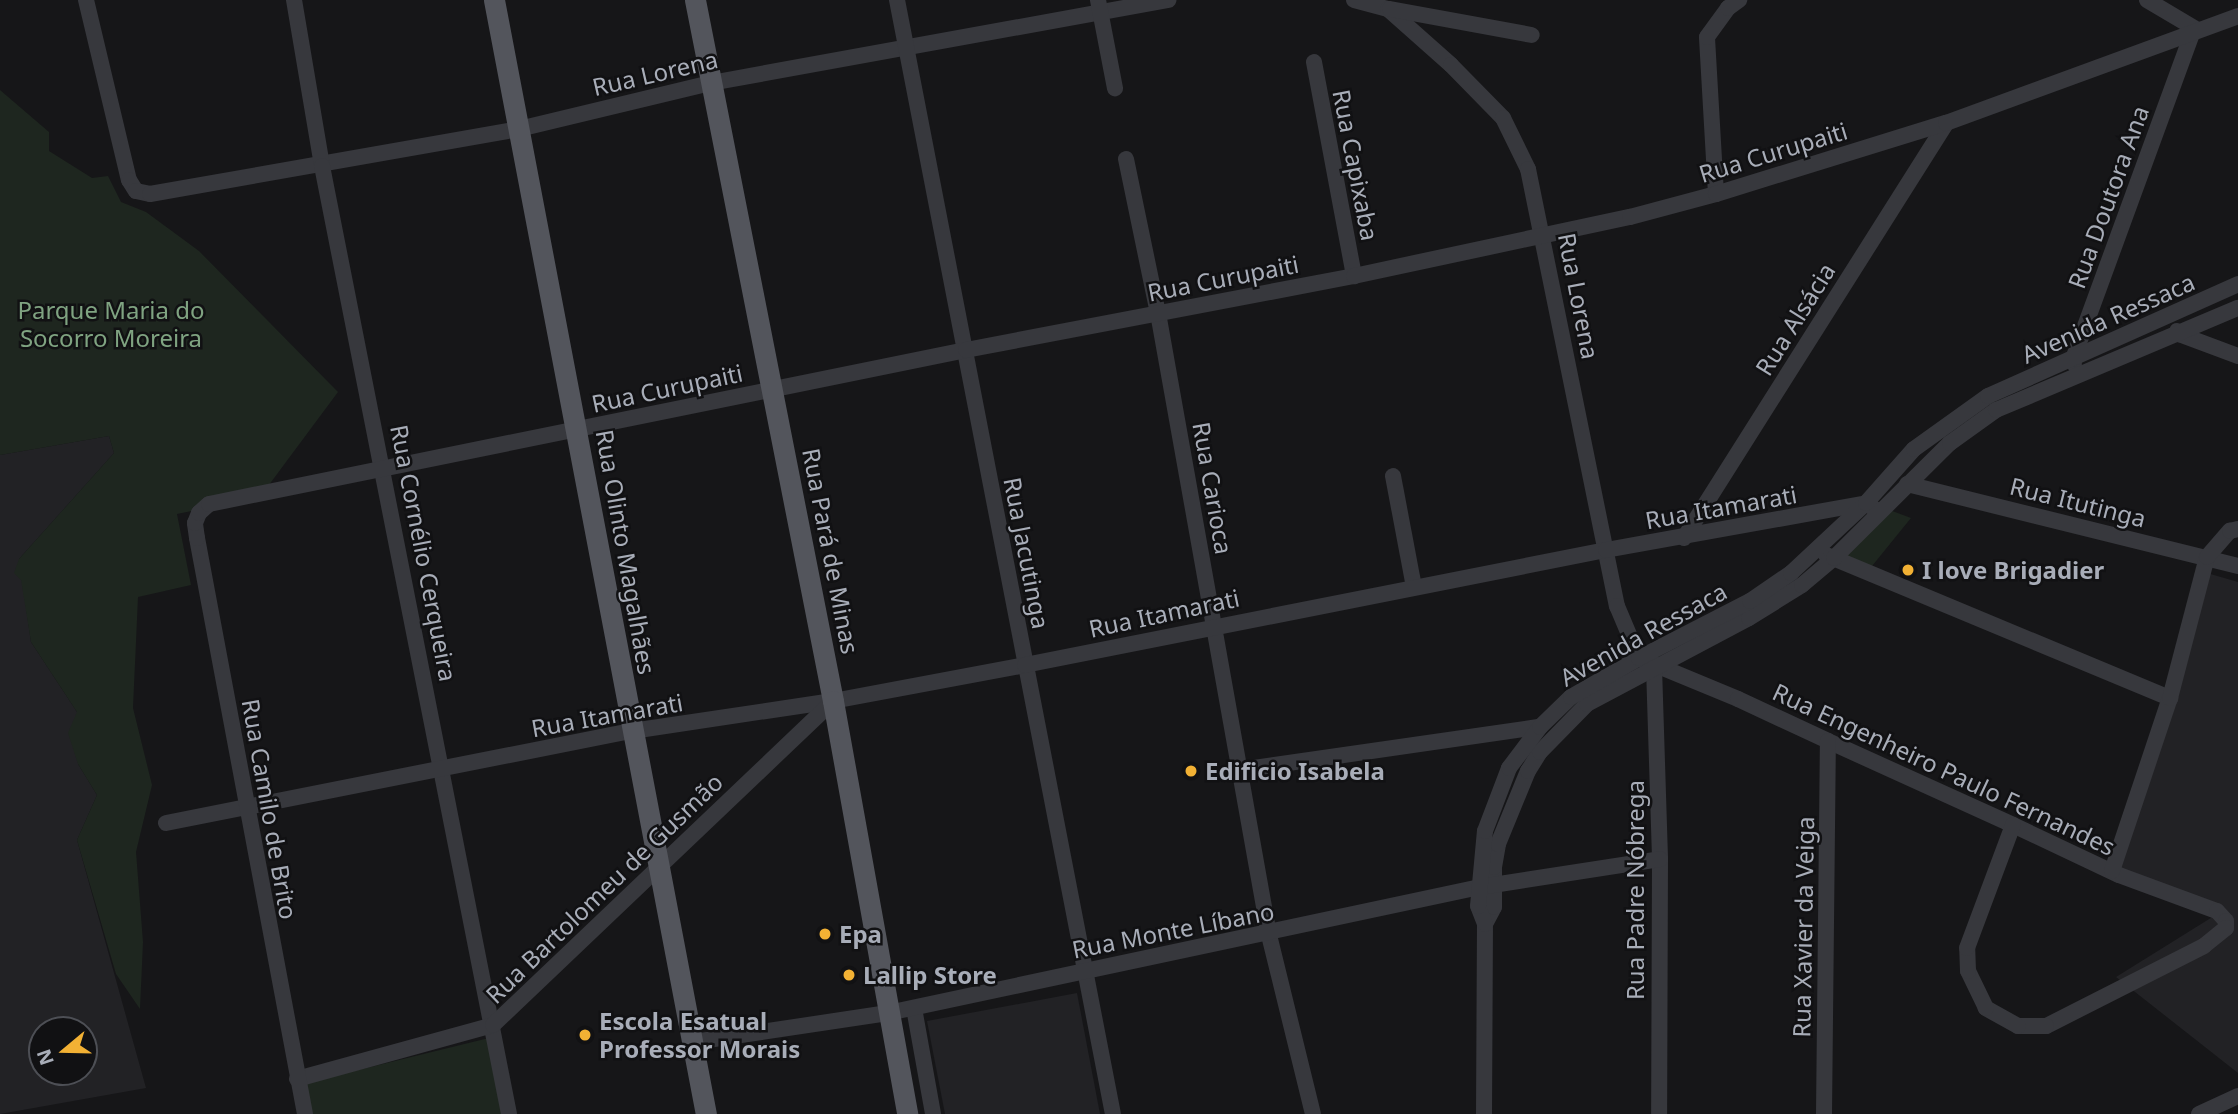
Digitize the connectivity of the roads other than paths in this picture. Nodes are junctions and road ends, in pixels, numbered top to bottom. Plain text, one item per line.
1 (86, 0) edge
2 (294, 0) edge
3 (494, 0) edge
4 (695, 0) edge
5 (897, 0) edge
6 (1169, 0) edge
7 (1354, 0) edge
8 (1739, 0) edge
9 (2147, 0) edge
10 (1099, 6) edge
11 (1388, 9) junction
12 (2238, 16) edge
13 (2194, 31) junction
14 (1532, 35) dead end
15 (906, 48) junction
16 (1314, 62) dead end
17 (711, 83) junction
18 (1115, 88) dead end
19 (1946, 123) junction
20 (519, 129) junction
21 (1126, 159) dead end
22 (322, 166) junction
23 (1716, 194) junction
24 (1543, 234) junction
25 (1354, 276) junction
26 (2238, 284) edge
27 (2238, 308) edge
28 (1158, 313) junction
29 (2169, 316) junction
30 (2179, 334) junction
31 (966, 350) junction
32 (2238, 356) edge
33 (2073, 359) junction
34 (2078, 376) junction
35 (773, 388) junction
36 (577, 431) junction
37 (384, 468) junction
38 (1393, 475) dead end
39 (1907, 484) junction
40 (1872, 508) junction
41 (199, 513) joint
42 (2238, 529) edge
43 (1684, 538) junction
44 (1606, 550) junction
45 (1817, 552) junction
46 (2207, 557) junction
47 (1834, 558) junction
48 (2238, 566) edge
49 (1414, 587) junction
50 (1214, 625) junction
51 (1639, 658) junction
52 (1025, 665) junction
53 (1654, 667) junction
54 (2170, 698) junction
55 (833, 701) junction
56 (1540, 727) junction
57 (632, 731) junction
58 (1828, 741) junction
59 (443, 770) junction
60 (1240, 770) junction
61 (246, 807) junction
62 (166, 823) dead end
63 (2012, 825) junction
64 (1660, 859) junction
65 (659, 867) junction
66 (2112, 871) junction
67 (1487, 886) junction
68 (1269, 935) junction
69 (1083, 970) junction
70 (914, 1008) junction
71 (888, 1013) junction
72 (492, 1025) junction
73 (694, 1042) junction
74 (297, 1079) junction
75 (2238, 1096) edge
76 (304, 1114) edge
77 (509, 1114) edge
78 (706, 1114) edge
79 (906, 1114) edge
80 (933, 1114) edge
81 (1113, 1114) edge
82 (1313, 1114) edge
83 (1484, 1114) edge
84 (1658, 1114) edge
85 (1824, 1114) edge
86 (2199, 1114) edge

1 - 22 street, Rua Lorena
2 - 22 street, Rua Cornélio Cerqueira
3 - 20 main road, Rua Olinto Magalhães
4 - 17 main road, Rua Pará de Minas
5 - 15 street, Rua Jacutinga
6 - 10 street, Rua Lorena
7 - 11 street, Rua Lorena
8 - 23 street
9 - 13 street
10 - 15 street, Rua Lorena
10 - 18 street
11 - 14 street
11 - 24 street, Rua Lorena
12 - 13 street, Rua Curupaiti
13 - 19 street, Rua Curupaiti
13 - 33 street, Rua Doutora Ana
15 - 17 street, Rua Lorena
15 - 31 street, Rua Jacutinga
16 - 25 street, Rua Capixaba
17 - 20 street, Rua Lorena
17 - 35 main road, Rua Pará de Minas
19 - 23 street, Rua Curupaiti
19 - 43 street, Rua Alsácia
20 - 22 street, Rua Lorena
20 - 36 main road, Rua Olinto Magalhães
21 - 28 street, Rua Carioca
22 - 37 street, Rua Cornélio Cerqueira
23 - 24 street, Rua Curupaiti
24 - 25 street, Rua Curupaiti
24 - 44 street, Rua Lorena
25 - 28 street, Rua Curupaiti
26 - 29 street, Avenida Ressaca
27 - 30 street, Avenida Ressaca
28 - 31 street, Rua Curupaiti
28 - 50 street, Rua Carioca
29 - 30 street
29 - 33 street, Avenida Ressaca
30 - 32 street
30 - 34 street, Avenida Ressaca
31 - 35 street, Rua Curupaiti
31 - 52 street, Rua Jacutinga
33 - 34 street
33 - 40 street, Avenida Ressaca
34 - 39 street, Avenida Ressaca
35 - 36 street, Rua Curupaiti
35 - 55 main road, Rua Pará de Minas
36 - 37 street, Rua Curupaiti
36 - 57 main road, Rua Olinto Magalhães
37 - 41 street, Rua Curupaiti
37 - 59 street, Rua Cornélio Cerqueira
38 - 49 street
39 - 40 street, Avenida Ressaca
39 - 46 street, Rua Itutinga
40 - 43 street, Rua Itamarati
40 - 45 street, Avenida Ressaca
40 - 47 street, Avenida Ressaca
41 - 61 street, Rua Camilo de Brito
42 - 46 street
43 - 44 street, Rua Itamarati
44 - 49 street, Rua Itamarati
44 - 51 street, Rua Lorena
45 - 47 street
45 - 51 street, Avenida Ressaca
46 - 48 street, Rua Itutinga
46 - 54 street
47 - 53 street, Avenida Ressaca
47 - 54 street
49 - 50 street, Rua Itamarati
50 - 52 street, Rua Itamarati
50 - 60 street, Rua Carioca
51 - 53 street
51 - 56 street, Avenida Ressaca
52 - 55 street, Rua Itamarati
52 - 69 street, Rua Jacutinga
53 - 58 street, Rua Engenheiro Paulo Fernandes
53 - 64 street, Rua Padre Nóbrega
53 - 67 street, Avenida Ressaca
54 - 66 street
55 - 57 street, Rua Itamarati
55 - 65 street, Rua Bartolomeu de Gusmão
55 - 71 main road, Rua Pará de Minas
56 - 60 street
56 - 67 street, Avenida Ressaca
57 - 59 street, Rua Itamarati
57 - 65 main road, Rua Olinto Magalhães
58 - 63 street, Rua Engenheiro Paulo Fernandes
58 - 85 street, Rua Xavier da Veiga
59 - 61 street, Rua Itamarati
59 - 72 street, Rua Cornélio Cerqueira
60 - 68 street, Rua Carioca
61 - 62 street, Rua Itamarati
61 - 74 street, Rua Camilo de Brito
63 - 66 street, Rua Engenheiro Paulo Fernandes
63 - 66 street, Rua Engenheiro Paulo Fernandes
64 - 67 street, Rua Monte Líbano
64 - 84 street, Rua Padre Nóbrega
65 - 72 street, Rua Bartolomeu de Gusmão
65 - 73 main road, Rua Olinto Magalhães
67 - 68 street, Rua Monte Líbano
67 - 83 street, Avenida Ressaca
68 - 69 street, Rua Monte Líbano
68 - 82 street, Rua Carioca
69 - 70 street, Rua Monte Líbano
69 - 81 street, Rua Jacutinga
70 - 71 street, Rua Monte Líbano
70 - 80 street
71 - 73 street, Rua Monte Líbano
71 - 79 main road, Rua Pará de Minas
72 - 74 street, Rua Bartolomeu de Gusmão
72 - 77 street, Rua Cornélio Cerqueira
73 - 78 main road, Rua Olinto Magalhães
74 - 76 street, Rua Camilo de Brito
75 - 86 street

